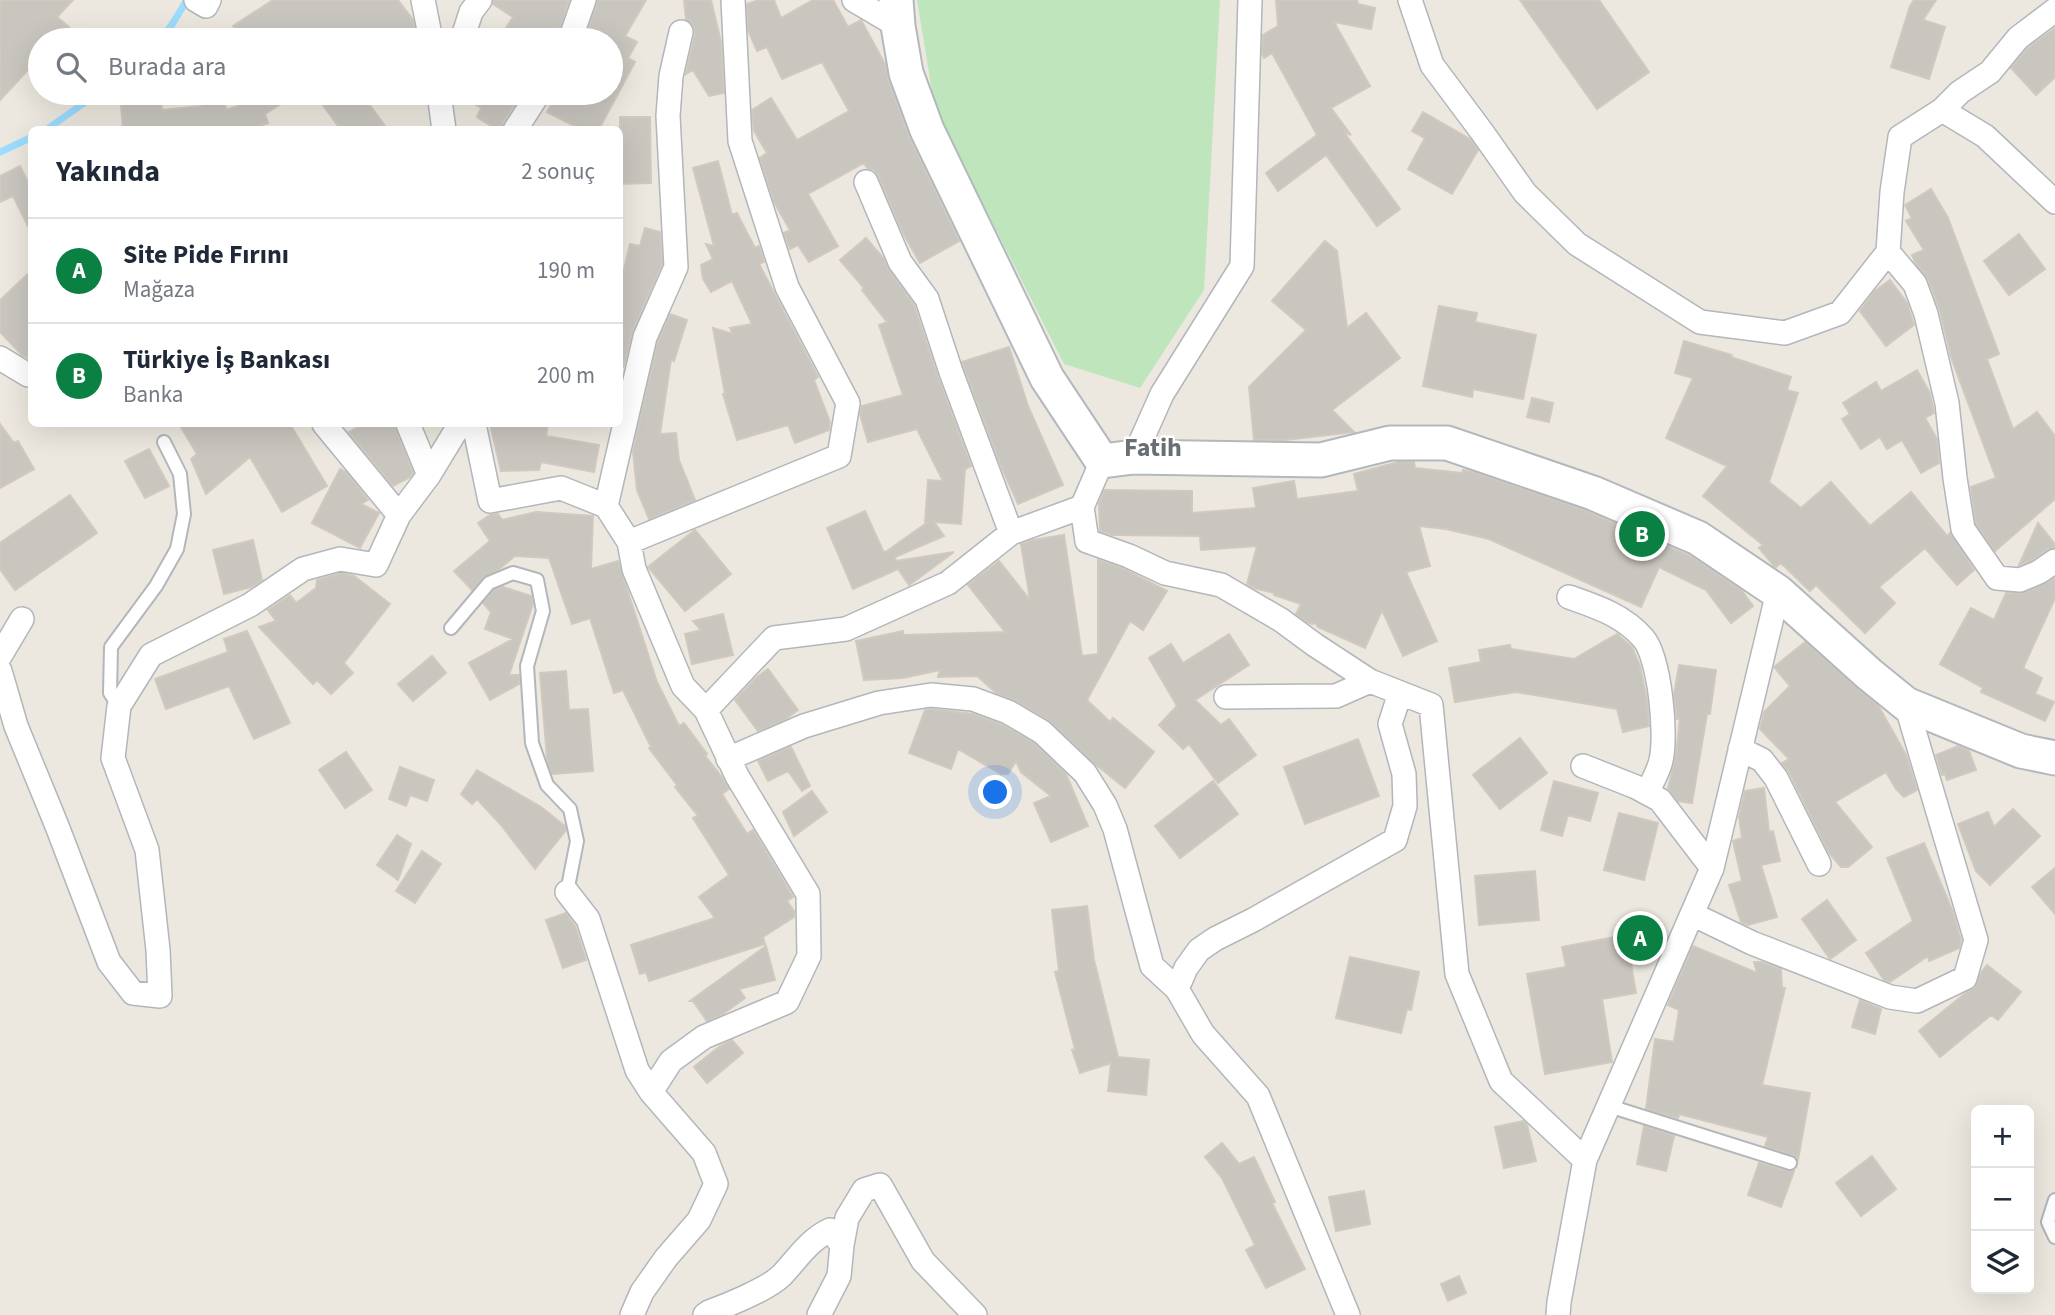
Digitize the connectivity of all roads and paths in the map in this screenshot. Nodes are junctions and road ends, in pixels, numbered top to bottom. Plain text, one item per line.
1 (423, 0) edge
2 (480, 0) edge
3 (584, 0) edge
4 (733, 0) edge
5 (854, 0) edge
6 (1250, 0) edge
7 (1410, 0) edge
8 (2050, 8) edge
9 (897, 13) edge
10 (429, 28) edge
11 (466, 28) edge
12 (574, 28) edge
13 (681, 32) dead end
14 (441, 105) edge
15 (531, 105) edge
16 (1942, 110) junction
17 (443, 126) edge
18 (518, 126) edge
19 (866, 182) dead end
20 (2055, 202) edge
21 (1888, 252) junction
22 (0, 358) edge
23 (28, 374) edge
24 (326, 427) edge
25 (409, 427) edge
26 (458, 427) edge
27 (475, 427) edge
28 (164, 442) dead end
29 (1118, 459) junction
30 (429, 475) junction
31 (606, 506) junction
32 (1082, 507) junction
33 (399, 515) junction
34 (1011, 533) junction
35 (629, 542) junction
36 (2055, 561) edge
37 (1778, 592) junction
38 (1569, 597) dead end
39 (22, 619) dead end
40 (451, 628) dead end
41 (0, 656) edge
42 (0, 671) edge
43 (1370, 681) junction
44 (1400, 693) junction
45 (1226, 697) dead end
46 (1906, 704) junction
47 (119, 706) junction
48 (706, 710) junction
49 (1740, 749) junction
50 (2055, 758) edge
51 (729, 759) junction
52 (1583, 766) dead end
53 (1647, 793) junction
54 (1819, 864) dead end
55 (1712, 868) junction
56 (566, 892) joint
57 (1692, 914) junction
58 (1177, 989) junction
59 (651, 1092) junction
60 (1609, 1105) junction
61 (1585, 1160) junction
62 (1790, 1164) dead end
63 (2055, 1200) edge
64 (2055, 1237) edge
65 (842, 1245) junction
66 (632, 1315) edge
67 (705, 1315) edge
68 (819, 1315) edge
69 (975, 1315) edge
70 (1348, 1315) edge
71 (1559, 1315) edge

1 - 10 street
2 - 11 street
3 - 12 street
4 - 35 street
5 - 9 street
6 - 29 street
7 - 21 street
8 - 16 street
9 - 29 main road
13 - 31 street
14 - 17 street
15 - 18 street
16 - 20 street
16 - 21 street
19 - 34 street
21 - 36 street
22 - 23 street
24 - 33 street
25 - 30 street
26 - 30 street
27 - 31 street
28 - 47 lane
29 - 32 street
29 - 37 main road
30 - 33 street
31 - 35 street
32 - 34 street
32 - 43 street
33 - 47 street
34 - 48 street
35 - 48 street
37 - 46 main road
37 - 49 street
38 - 53 street
39 - 41 street
40 - 56 lane
42 - 47 street
43 - 44 street
43 - 45 street
44 - 58 street
44 - 61 street
46 - 50 main road
46 - 57 street
48 - 51 street
49 - 54 street
49 - 55 street
51 - 58 street
51 - 59 street
52 - 53 street
53 - 55 street
55 - 57 street
56 - 59 street
57 - 60 street
58 - 70 street
59 - 66 street
60 - 61 street
60 - 62 lane
61 - 71 street
63 - 64 lane
65 - 67 street
65 - 68 street
65 - 69 street

